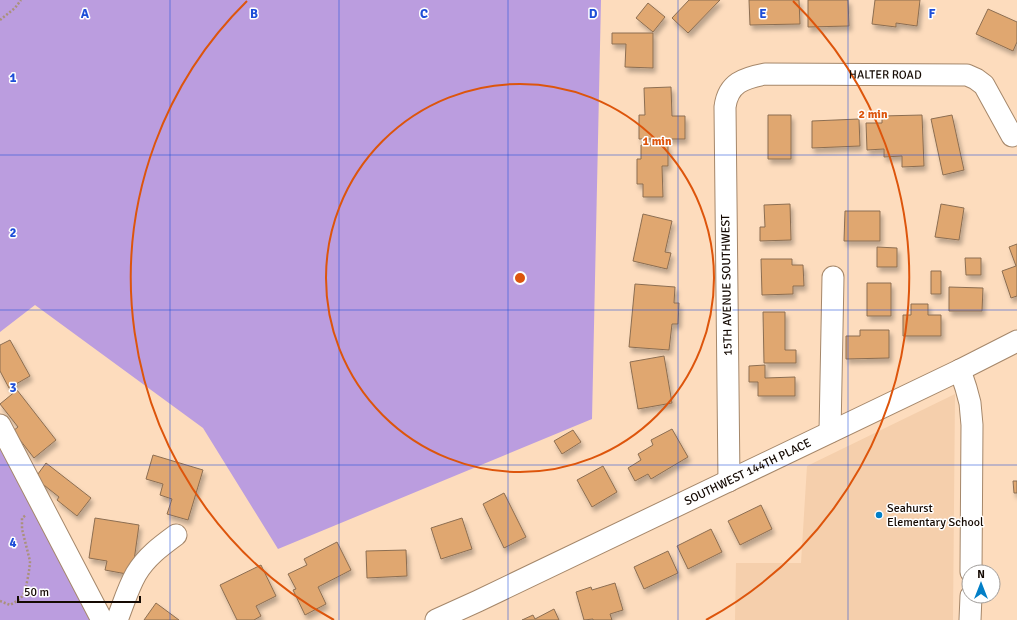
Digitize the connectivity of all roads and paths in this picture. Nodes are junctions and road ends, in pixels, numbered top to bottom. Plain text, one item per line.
1 (21, 0) edge
2 (0, 20) edge
3 (730, 90) joint
4 (1012, 136) dead end
5 (833, 277) dead end
6 (1017, 341) edge
7 (960, 370) junction
8 (0, 425) edge
9 (830, 432) junction
10 (729, 481) junction
11 (43, 509) junction
12 (176, 535) dead end
13 (971, 564) edge
14 (0, 601) edge
15 (971, 604) edge
16 (478, 610) edge
17 (102, 620) edge
18 (117, 620) edge
19 (436, 620) edge
20 (970, 620) edge

1 - 2 path
3 - 4 street, HALTER ROAD
3 - 10 street, 15TH AVENUE SOUTHWEST
5 - 9 street
6 - 7 street, SOUTHWEST 144TH PLACE
7 - 9 street, SOUTHWEST 144TH PLACE
7 - 13 street
8 - 11 street
9 - 10 street, SOUTHWEST 144TH PLACE
10 - 16 street, SOUTHWEST 144TH PLACE
11 - 14 path
11 - 17 street
12 - 18 street
15 - 20 street
16 - 19 street, SOUTHWEST 144TH PLACE

